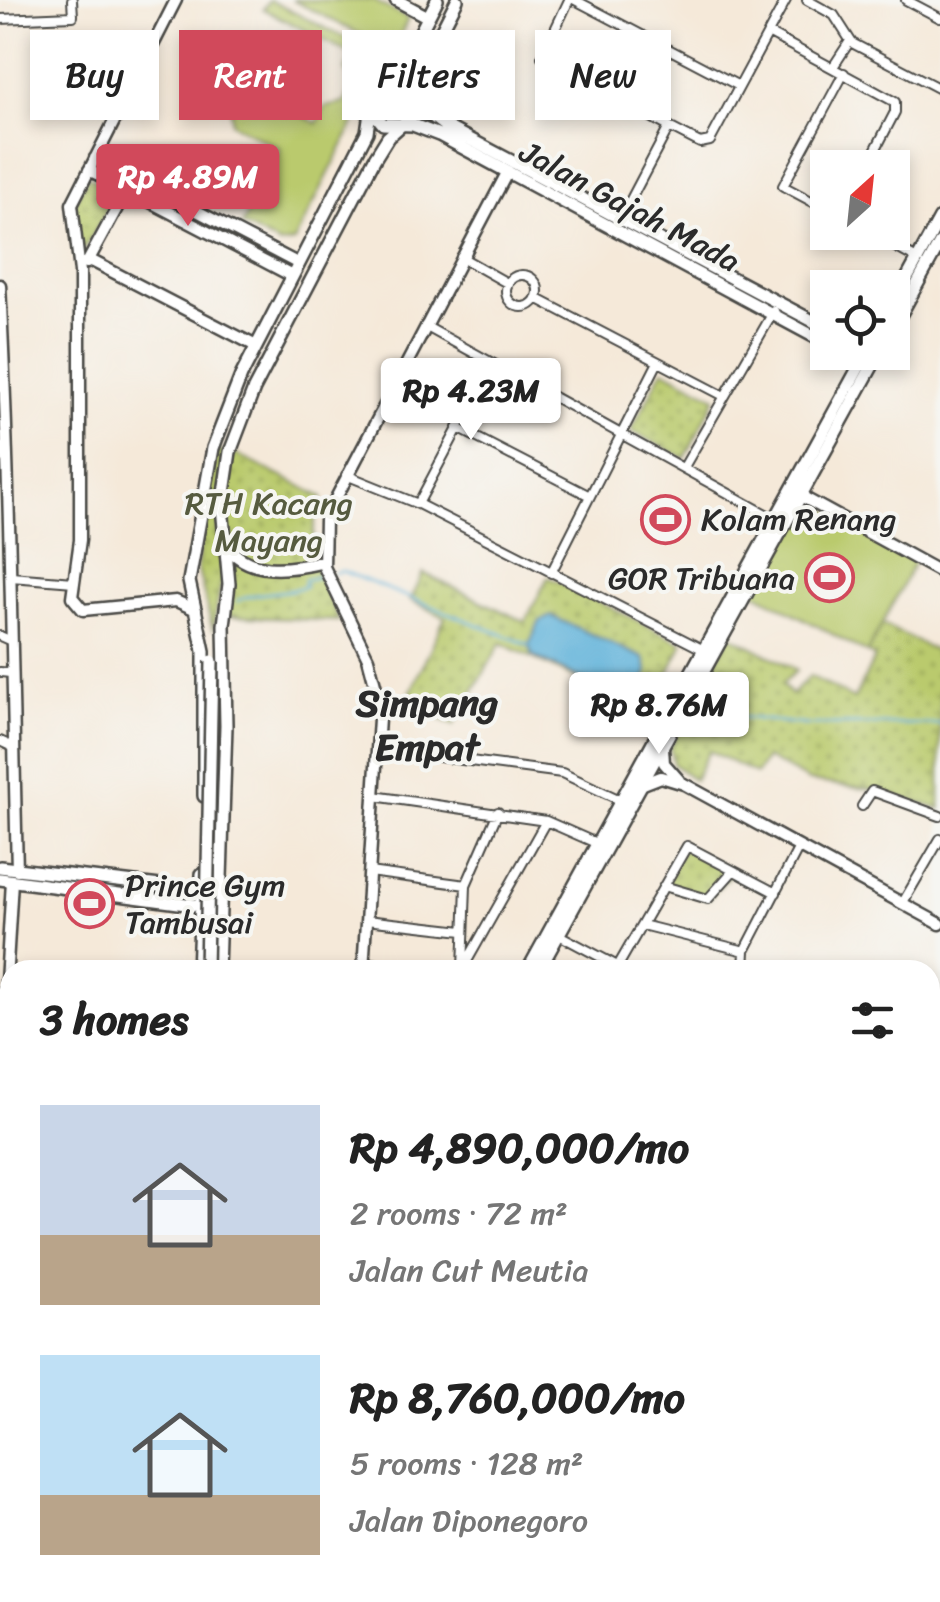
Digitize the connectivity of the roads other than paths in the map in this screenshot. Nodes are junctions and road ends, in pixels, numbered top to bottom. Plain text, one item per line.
1 (72, 0) edge
2 (176, 0) edge
3 (436, 0) edge
4 (456, 0) edge
5 (572, 0) edge
6 (786, 0) edge
7 (807, 0) edge
8 (906, 0) edge
9 (405, 2) edge
10 (925, 4) edge
11 (428, 17) junction
12 (940, 18) edge
13 (0, 19) edge
14 (421, 30) edge
15 (441, 30) edge
16 (768, 32) junction
17 (850, 41) junction
18 (833, 67) junction
19 (844, 74) junction
20 (739, 86) junction
21 (940, 89) edge
22 (368, 120) edge
23 (380, 120) edge
24 (408, 120) edge
25 (438, 120) edge
26 (404, 124) junction
27 (669, 127) junction
28 (876, 150) edge
29 (95, 158) junction
30 (89, 170) junction
31 (508, 172) junction
32 (133, 178) junction
33 (542, 184) junction
34 (127, 190) junction
35 (810, 200) edge
36 (940, 218) edge
37 (617, 225) junction
38 (940, 243) edge
39 (901, 250) edge
40 (461, 258) junction
41 (918, 259) junction
42 (90, 260) junction
43 (296, 270) junction
44 (80, 272) junction
45 (910, 273) edge
46 (507, 283) junction
47 (0, 289) edge
48 (910, 297) edge
49 (536, 298) junction
50 (775, 309) junction
51 (810, 322) edge
52 (426, 326) junction
53 (810, 332) edge
54 (1, 342) edge
55 (256, 346) junction
56 (1, 359) edge
57 (658, 362) junction
58 (492, 364) junction
59 (863, 370) edge
60 (864, 370) edge
61 (724, 396) junction
62 (2, 404) edge
63 (458, 428) junction
64 (622, 434) junction
65 (4, 440) edge
66 (684, 468) junction
67 (5, 471) edge
68 (346, 475) junction
69 (588, 495) junction
70 (800, 496) junction
71 (418, 504) junction
72 (6, 512) edge
73 (775, 519) junction
74 (223, 539) junction
75 (322, 562) junction
76 (756, 566) junction
77 (227, 569) junction
78 (940, 572) edge
79 (551, 573) junction
80 (191, 574) junction
81 (7, 581) edge
82 (74, 582) junction
83 (153, 603) junction
84 (197, 611) junction
85 (212, 627) junction
86 (5, 638) edge
87 (704, 650) junction
88 (5, 672) edge
89 (0, 741) edge
90 (664, 746) junction
91 (13, 747) junction
92 (378, 749) junction
93 (643, 784) junction
94 (684, 784) junction
95 (204, 792) junction
96 (224, 794) junction
97 (374, 796) junction
98 (620, 800) junction
99 (862, 806) dead end
100 (498, 812) junction
101 (940, 816) edge
102 (546, 821) junction
103 (940, 839) edge
104 (596, 843) junction
105 (799, 848) junction
106 (0, 868) edge
107 (588, 870) junction
108 (733, 871) junction
109 (369, 872) junction
110 (10, 876) edge
111 (466, 885) junction
112 (664, 886) junction
113 (776, 894) junction
114 (211, 900) junction
115 (902, 904) junction
116 (366, 920) junction
117 (940, 924) edge
118 (642, 925) junction
119 (462, 930) junction
120 (559, 935) junction
121 (4, 940) edge
122 (745, 951) junction
123 (200, 960) edge
124 (213, 960) edge
125 (213, 960) edge
126 (363, 960) edge
127 (462, 960) edge
128 (467, 960) edge
129 (534, 960) edge
130 (545, 960) edge
131 (606, 960) edge
132 (625, 960) edge
133 (745, 960) edge

1 - 13 street
2 - 29 street
3 - 11 main road
4 - 15 main road
5 - 20 street
5 - 27 street
6 - 16 street
7 - 17 street
8 - 10 street
9 - 11 main road
10 - 12 street
11 - 14 main road
16 - 18 street
16 - 20 street
17 - 18 street
17 - 21 street
18 - 19 street
19 - 28 street
19 - 35 street
20 - 27 street
22 - 43 main road
23 - 26 main road
24 - 26 main road
25 - 33 main road, Jalan Gajah Mada
26 - 31 main road, Jalan Gajah Mada
26 - 74 main road
27 - 37 street
29 - 30 street
29 - 32 street
30 - 34 street
30 - 44 street
31 - 33 main road, Jalan Gajah Mada
31 - 40 street
32 - 34 street
32 - 43 street
33 - 37 main road, Jalan Gajah Mada
34 - 42 street
34 - 43 street
36 - 41 main road
37 - 50 main road, Jalan Gajah Mada
38 - 48 main road
39 - 41 street
40 - 46 street
40 - 52 street
41 - 45 main road
42 - 44 street
42 - 55 street
43 - 55 main road
44 - 82 street
46 - 49 street
46 - 49 street
47 - 54 street
49 - 57 street
50 - 51 main road, Jalan Gajah Mada
50 - 53 main road, Jalan Gajah Mada
50 - 61 street
52 - 58 street
52 - 68 street
54 - 56 street
55 - 80 main road
56 - 62 street
57 - 61 street
57 - 64 street
58 - 63 street
58 - 64 street
59 - 73 main road
60 - 70 main road
61 - 66 street
62 - 65 street
63 - 69 street
63 - 71 street
64 - 66 street
64 - 69 street
65 - 67 street
66 - 73 street
67 - 72 street
68 - 71 street
68 - 75 street
69 - 79 street
70 - 76 main road
70 - 78 street
71 - 79 street
72 - 81 street
73 - 76 main road
74 - 75 main road
74 - 77 main road
75 - 92 street
76 - 87 main road
76 - 90 main road
77 - 85 main road
77 - 96 main road
79 - 87 street
80 - 83 street
80 - 84 main road
80 - 85 main road
81 - 82 street
81 - 86 street
82 - 83 street
83 - 84 street
84 - 95 main road
85 - 124 main road, bridge
86 - 88 street
87 - 98 main road
88 - 91 street
89 - 91 street
90 - 93 main road
90 - 94 street
91 - 110 street
92 - 97 street
92 - 98 street
93 - 94 street
93 - 107 main road
94 - 105 street
95 - 96 main road
95 - 114 main road
96 - 114 main road
97 - 100 street
97 - 109 street
98 - 104 main road
99 - 101 street
100 - 102 street
100 - 111 street
102 - 104 street
102 - 128 street
103 - 115 street
104 - 107 main road
105 - 113 street
105 - 115 street
106 - 110 main road
107 - 120 main road
107 - 129 main road
108 - 112 street
108 - 112 street
108 - 113 street
109 - 111 street
109 - 116 street
110 - 114 main road
110 - 121 street
111 - 119 street
112 - 118 street
113 - 122 street
114 - 123 main road
114 - 125 main road
115 - 117 street
116 - 119 street
116 - 126 street
118 - 122 street
118 - 132 street
119 - 127 street
120 - 130 main road
120 - 131 street
122 - 133 street

